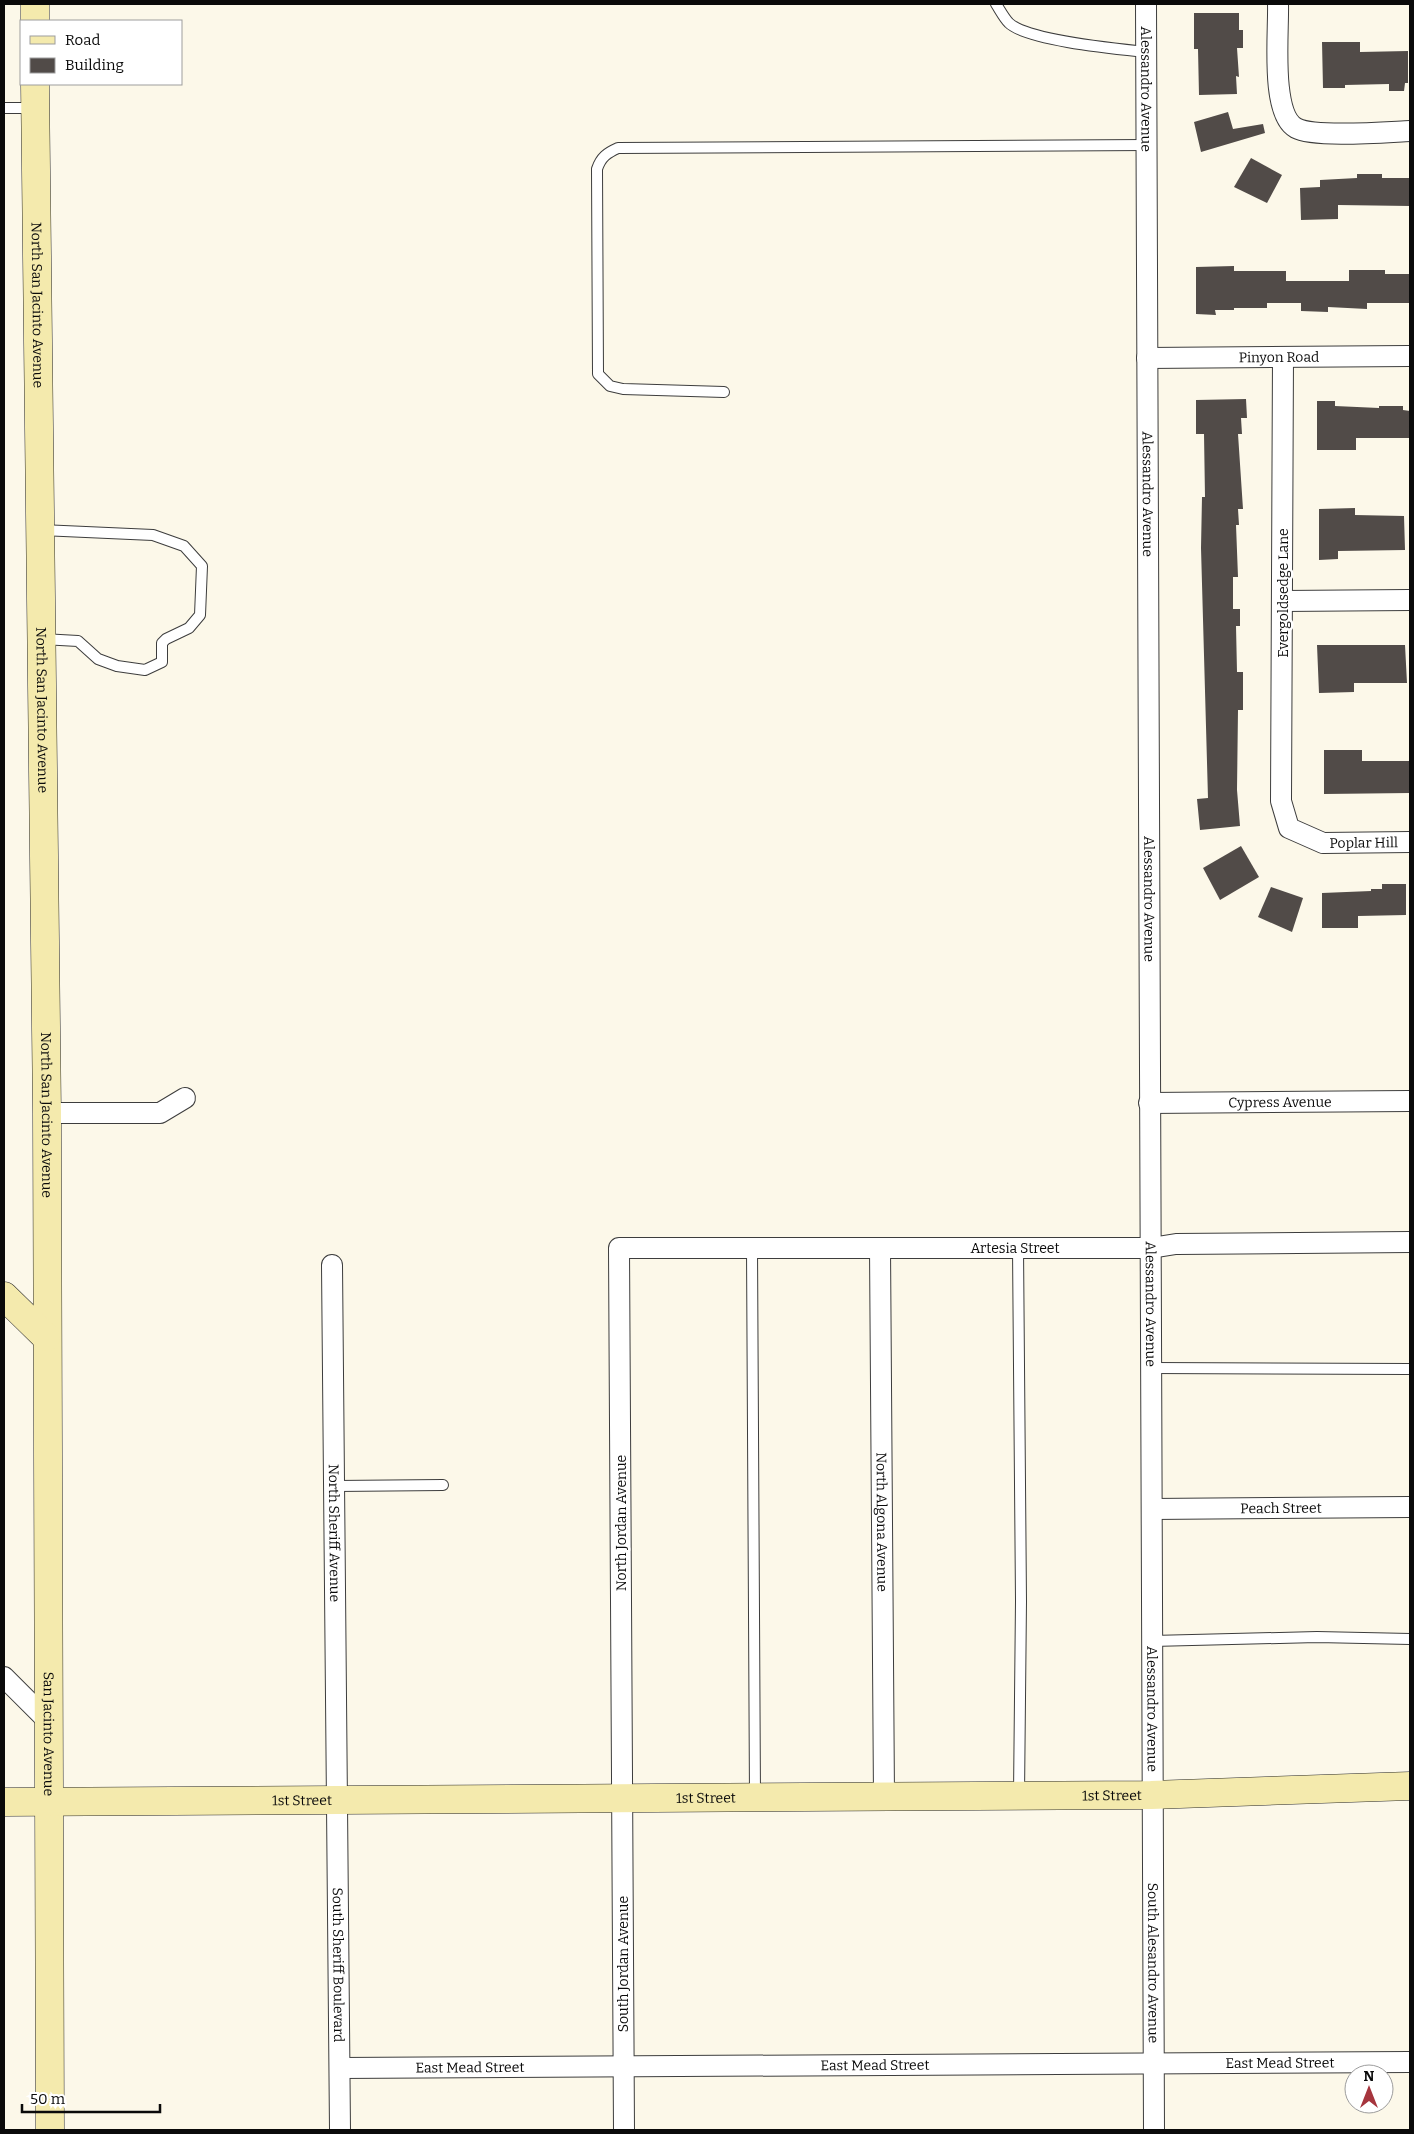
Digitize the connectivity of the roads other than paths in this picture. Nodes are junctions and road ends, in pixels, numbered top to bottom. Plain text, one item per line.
1 (36, 4) edge
2 (996, 4) edge
3 (1146, 4) edge
4 (1278, 4) edge
5 (36, 20) edge
6 (1146, 52) junction
7 (36, 96) edge
8 (4, 108) edge
9 (1410, 132) edge
10 (1147, 145) junction
11 (1410, 356) edge
12 (1283, 357) junction
13 (1148, 358) junction
14 (724, 392) dead end
15 (40, 530) junction
16 (1410, 600) edge
17 (1283, 601) junction
18 (41, 639) junction
19 (1289, 828) joint
20 (1410, 842) edge
21 (185, 1098) dead end
22 (1410, 1101) edge
23 (1149, 1103) junction
24 (47, 1114) junction
25 (1410, 1242) edge
26 (619, 1248) joint
27 (752, 1248) junction
28 (880, 1248) junction
29 (1018, 1248) junction
30 (1151, 1248) junction
31 (332, 1265) dead end
32 (4, 1296) edge
33 (46, 1337) junction
34 (1152, 1368) junction
35 (1410, 1369) edge
36 (442, 1485) dead end
37 (336, 1486) junction
38 (1410, 1507) edge
39 (1152, 1509) junction
40 (1410, 1639) edge
41 (1152, 1641) junction
42 (4, 1677) edge
43 (50, 1722) junction
44 (1410, 1786) edge
45 (1151, 1795) junction
46 (884, 1796) junction
47 (1019, 1796) junction
48 (622, 1798) junction
49 (755, 1798) junction
50 (338, 1800) junction
51 (4, 1802) edge
52 (50, 1802) junction
53 (1410, 2062) edge
54 (1153, 2064) junction
55 (624, 2067) junction
56 (340, 2068) junction
57 (50, 2130) edge
58 (340, 2130) edge
59 (624, 2130) edge
60 (1154, 2130) edge

1 - 5 street
2 - 6 lane
3 - 6 street, Alessandro Avenue
4 - 9 street
6 - 10 street, Alessandro Avenue
7 - 8 lane
7 - 15 street, North San Jacinto Avenue
10 - 13 street, Alessandro Avenue
10 - 14 lane
11 - 12 street, Pinyon Road
12 - 13 street, Pinyon Road
12 - 17 street, Evergoldsedge Lane
13 - 23 street, Alessandro Avenue
15 - 18 street, North San Jacinto Avenue
15 - 18 lane
16 - 17 street
17 - 19 street, Evergoldsedge Lane
18 - 24 street, North San Jacinto Avenue
19 - 20 street, Poplar Hill
21 - 24 street
22 - 23 street, Cypress Avenue
23 - 30 street, Alessandro Avenue
24 - 33 street, North San Jacinto Avenue
25 - 30 street, Artesia Street
26 - 27 street, Artesia Street
26 - 48 street, North Jordan Avenue
27 - 28 street, Artesia Street
27 - 49 lane
28 - 29 street, Artesia Street
28 - 46 street, North Algona Avenue
29 - 30 street, Artesia Street
29 - 47 lane
30 - 34 street, Alessandro Avenue
31 - 37 street, North Sheriff Avenue
32 - 33 street
33 - 43 street, San Jacinto Avenue
34 - 35 lane
34 - 39 street, Alessandro Avenue
36 - 37 lane
37 - 50 street, North Sheriff Avenue
38 - 39 street, Peach Street
39 - 41 street, Alessandro Avenue
40 - 41 lane
41 - 45 street, Alessandro Avenue
42 - 43 street
43 - 52 street, San Jacinto Avenue
44 - 45 street, 1st Street
45 - 47 street, 1st Street
45 - 54 street, South Alesandro Avenue
46 - 47 street, 1st Street
46 - 49 street, 1st Street
48 - 49 street, 1st Street
48 - 50 street, 1st Street
48 - 55 street, South Jordan Avenue
50 - 52 street, 1st Street
50 - 56 street, South Sheriff Boulevard
51 - 52 street, 1st Street
52 - 57 street, San Jacinto Avenue
53 - 54 street, East Mead Street
54 - 55 street, East Mead Street
54 - 60 street, South Alesandro Avenue
55 - 56 street, East Mead Street
55 - 59 street, South Jordan Avenue
56 - 58 street, South Sheriff Boulevard

